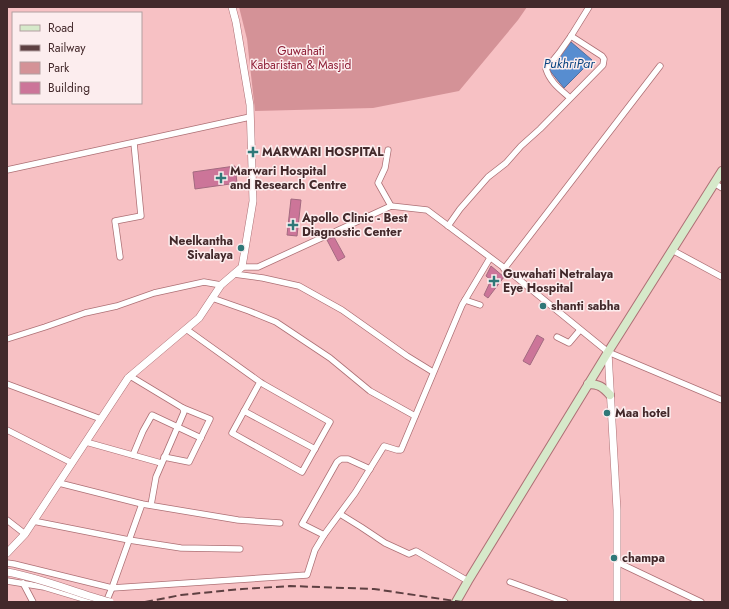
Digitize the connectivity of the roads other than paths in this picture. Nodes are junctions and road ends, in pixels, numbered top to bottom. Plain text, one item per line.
1 (232, 7) edge
2 (589, 7) edge
3 (571, 36) junction
4 (660, 66) dead end
5 (570, 98) junction
6 (250, 117) junction
7 (134, 143) junction
8 (388, 150) dead end
9 (7, 170) edge
10 (722, 171) edge
11 (714, 182) junction
12 (722, 188) edge
13 (391, 206) junction
14 (448, 226) junction
15 (672, 250) junction
16 (120, 257) dead end
17 (490, 258) junction
18 (242, 268) junction
19 (504, 269) junction
20 (234, 274) junction
21 (722, 277) edge
22 (221, 285) junction
23 (212, 298) junction
24 (465, 300) junction
25 (480, 305) dead end
26 (186, 329) junction
27 (580, 330) junction
28 (557, 337) dead end
29 (7, 339) edge
30 (608, 352) junction
31 (433, 372) junction
32 (130, 376) junction
33 (260, 382) junction
34 (7, 384) edge
35 (588, 384) junction
36 (610, 395) junction
37 (722, 400) edge
38 (183, 408) junction
39 (244, 411) junction
40 (415, 416) junction
41 (101, 419) junction
42 (177, 426) junction
43 (7, 430) edge
44 (201, 438) junction
45 (86, 442) junction
46 (315, 449) junction
47 (133, 455) junction
48 (164, 456) junction
49 (72, 463) junction
50 (161, 463) junction
51 (370, 470) junction
52 (59, 483) junction
53 (142, 504) junction
54 (151, 505) junction
55 (340, 514) junction
56 (7, 520) edge
57 (33, 521) junction
58 (280, 523) dead end
59 (25, 534) junction
60 (324, 535) junction
61 (129, 540) junction
62 (240, 549) dead end
63 (7, 553) edge
64 (617, 562) junction
65 (7, 563) edge
66 (7, 572) edge
67 (7, 581) edge
68 (468, 581) junction
69 (510, 582) dead end
70 (23, 583) junction
71 (112, 588) junction
72 (33, 602) edge
73 (94, 602) edge
74 (106, 602) edge
75 (110, 602) edge
76 (456, 602) edge
77 (566, 602) edge
78 (617, 602) edge
79 (701, 602) edge

1 - 6 street
2 - 3 street
3 - 5 street
3 - 5 street
4 - 19 street
5 - 14 street
6 - 7 street
6 - 18 street
7 - 9 street
7 - 16 street
8 - 13 street
10 - 11 main road
11 - 12 street
11 - 15 main road
13 - 14 street
13 - 18 street
14 - 17 street
15 - 21 street
15 - 30 main road
17 - 19 street
17 - 24 street
18 - 20 street
19 - 27 street
20 - 22 street
20 - 31 street
22 - 23 street
22 - 29 street
23 - 26 street
23 - 40 street
24 - 25 street
24 - 31 street
26 - 32 street
26 - 33 street
27 - 28 street
27 - 30 street
30 - 35 main road
30 - 36 street
30 - 37 street
31 - 40 street
32 - 38 street
32 - 41 street
33 - 39 street
33 - 46 street
34 - 41 street
35 - 36 main road
35 - 68 main road
36 - 64 street
38 - 42 street
38 - 44 street
39 - 46 street
39 - 46 street
40 - 51 street
41 - 45 street
42 - 44 street
42 - 47 street
42 - 48 street
43 - 49 street
44 - 48 street
45 - 47 street
45 - 49 street
47 - 50 street
48 - 50 street
49 - 52 street
50 - 54 street
51 - 55 street
51 - 60 street
52 - 53 street
52 - 57 street
53 - 54 street
53 - 61 street
54 - 58 street
55 - 60 street
55 - 68 street
56 - 59 street
57 - 59 street
57 - 61 street
59 - 63 street
60 - 71 street
61 - 62 street
61 - 71 street
64 - 78 street
64 - 79 street
65 - 71 street
66 - 75 street, bridge
67 - 70 street
68 - 76 main road
69 - 77 street
70 - 72 street
70 - 73 street
71 - 74 street

